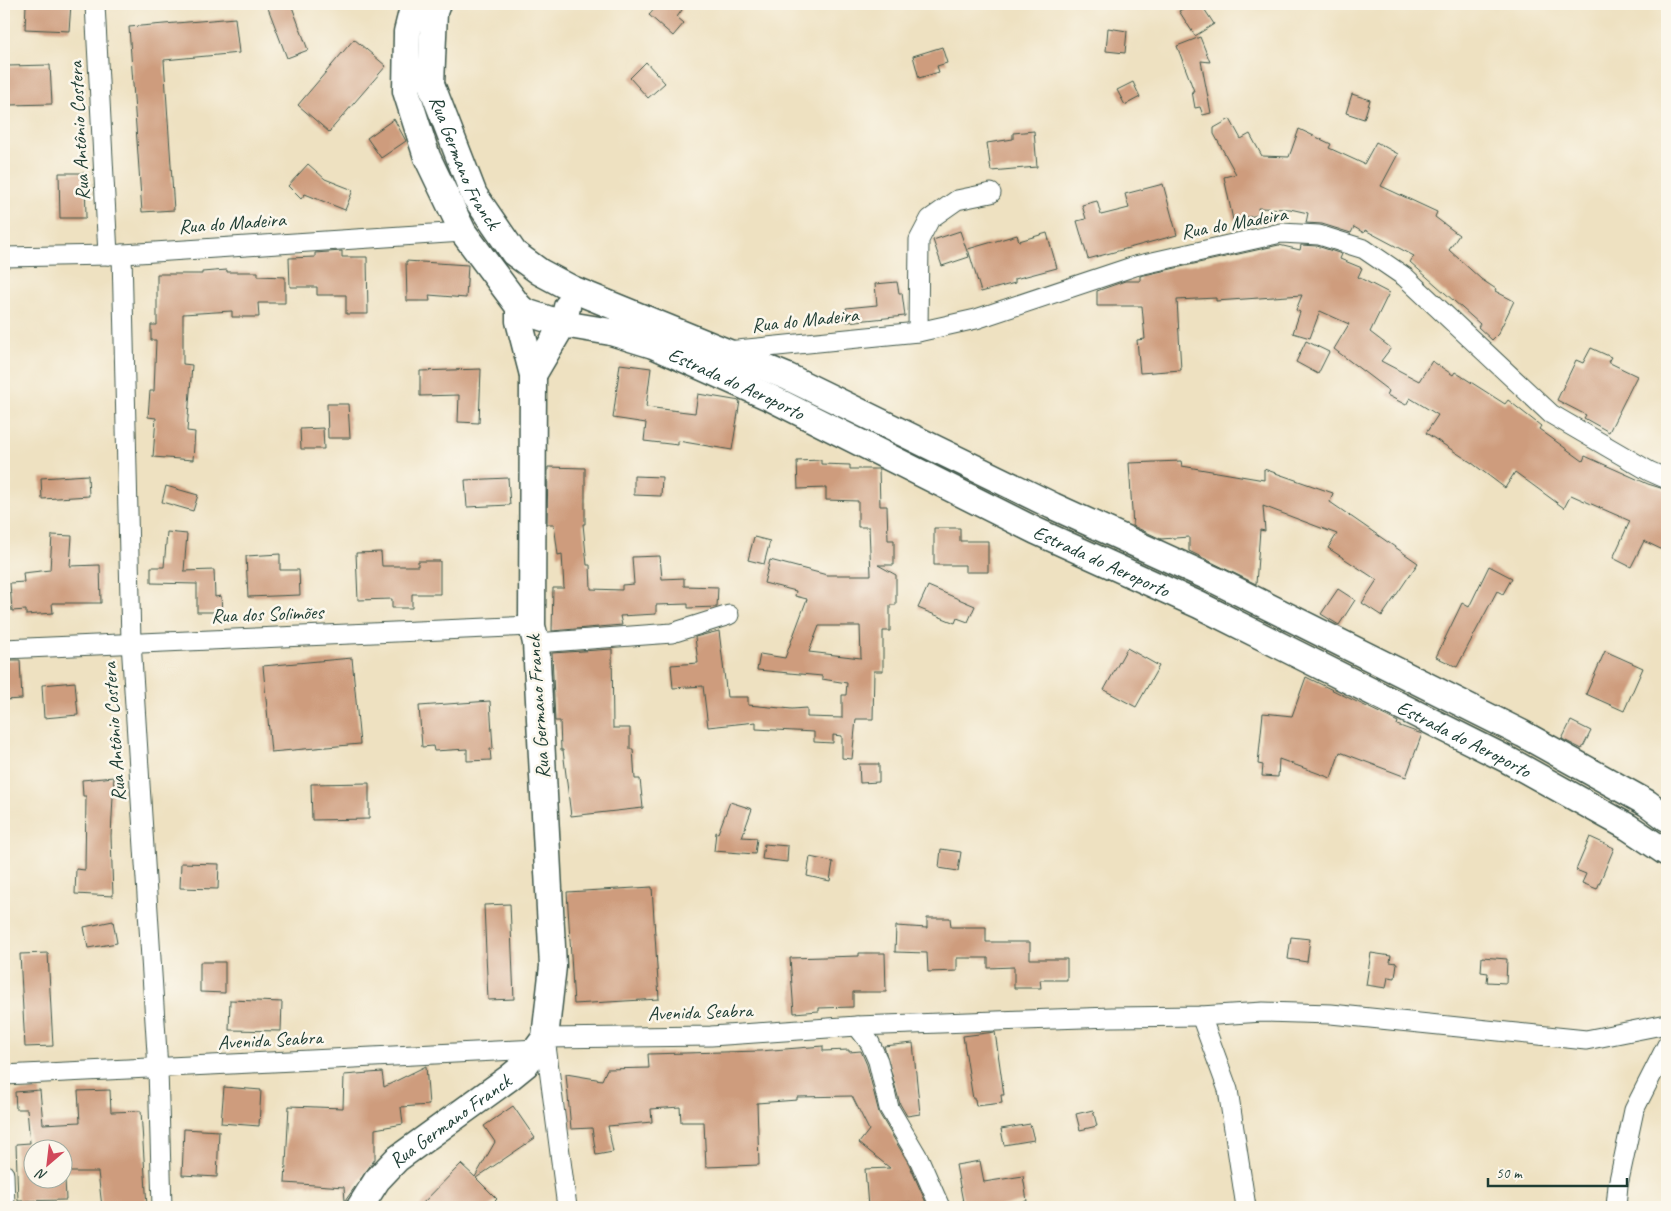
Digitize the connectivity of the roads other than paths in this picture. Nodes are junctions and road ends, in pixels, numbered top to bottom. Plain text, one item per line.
1 (95, 4) edge
2 (414, 4) edge
3 (436, 4) edge
4 (991, 193) dead end
5 (463, 232) junction
6 (115, 255) junction
7 (4, 257) edge
8 (540, 272) junction
9 (572, 289) junction
10 (519, 307) junction
11 (563, 324) junction
12 (918, 332) junction
13 (659, 337) junction
14 (725, 351) junction
15 (700, 366) junction
16 (533, 375) junction
17 (1667, 479) edge
18 (729, 616) dead end
19 (534, 634) junction
20 (131, 642) junction
21 (4, 649) edge
22 (1667, 818) edge
23 (1667, 853) edge
24 (1201, 1016) junction
25 (1667, 1024) edge
26 (857, 1026) junction
27 (541, 1043) junction
28 (1667, 1045) edge
29 (158, 1068) junction
30 (4, 1076) edge
31 (4, 1174) edge
32 (5, 1207) edge
33 (162, 1207) edge
34 (360, 1207) edge
35 (567, 1207) edge
36 (940, 1207) edge
37 (1246, 1207) edge
38 (1616, 1207) edge

1 - 6 street, Rua Antônio Costera
2 - 5 main road, Rua Germano Franck
3 - 8 main road, Rua Germano Franck
4 - 12 street
5 - 6 street, Rua do Madeira
5 - 10 main road, Rua Germano Franck
6 - 7 street, Rua do Madeira
6 - 20 street, Rua Antônio Costera
8 - 9 main road, Rua Germano Franck
8 - 10 main road
9 - 11 main road
9 - 13 main road, Estrada do Aeroporto
10 - 11 main road, Estrada do Aeroporto
10 - 16 main road, Rua Germano Franck
11 - 13 main road, Estrada do Aeroporto
11 - 16 main road
12 - 14 street, Rua do Madeira
12 - 17 street, Rua do Madeira
13 - 14 main road, Estrada do Aeroporto
13 - 15 main road, Estrada do Aeroporto
14 - 15 street, Rua do Madeira
14 - 22 main road, Estrada do Aeroporto
15 - 23 main road, Estrada do Aeroporto
16 - 19 main road, Rua Germano Franck
18 - 19 street, Rua dos Solimões
19 - 20 street, Rua dos Solimões
19 - 27 main road, Rua Germano Franck
20 - 21 street, Rua dos Solimões
20 - 29 street, Rua Antônio Costera
24 - 25 street, Avenida Seabra
24 - 26 street, Avenida Seabra
24 - 37 street
26 - 27 street, Avenida Seabra
26 - 36 street
27 - 29 street, Avenida Seabra
27 - 34 main road, Rua Germano Franck
27 - 35 street, Rua Germano Franck
28 - 38 street
29 - 30 street, Avenida Seabra
29 - 33 street, Rua Antônio Costera
31 - 32 street

